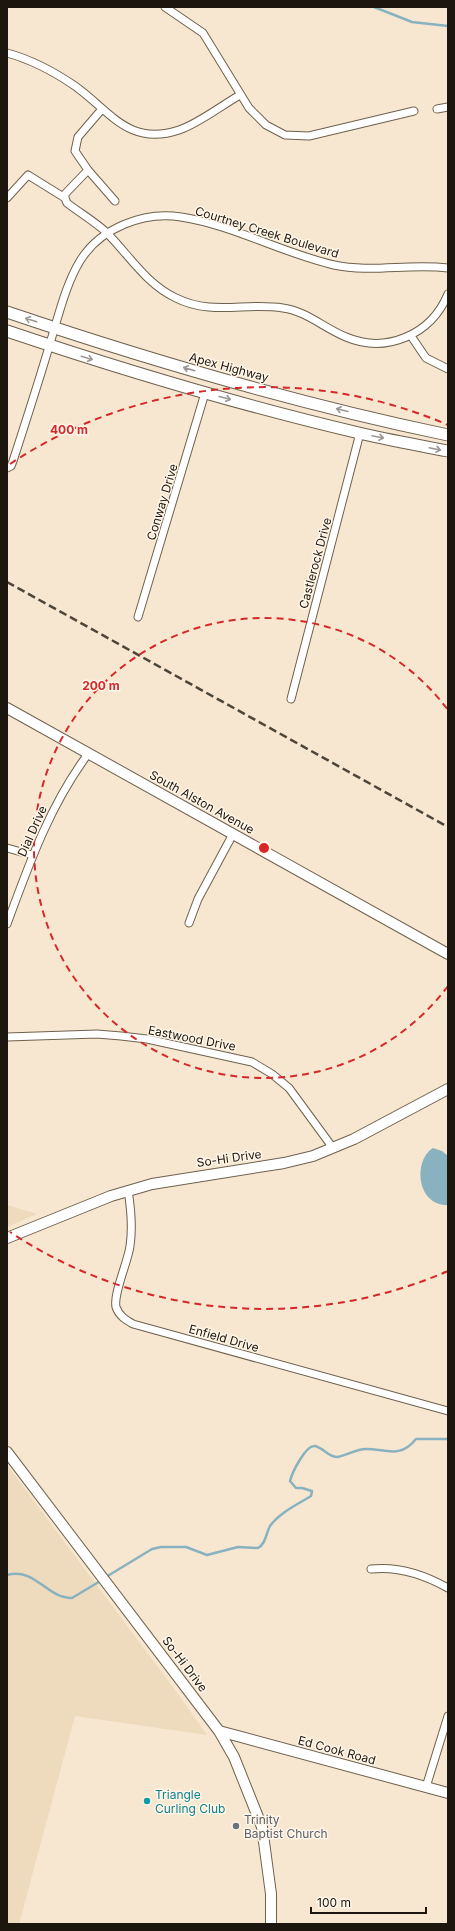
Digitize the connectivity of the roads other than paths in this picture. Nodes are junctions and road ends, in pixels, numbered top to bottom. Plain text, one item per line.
1 (165, 7) edge
2 (7, 53) edge
3 (240, 95) junction
4 (448, 107) edge
5 (102, 109) junction
6 (436, 109) dead end
7 (414, 111) dead end
8 (88, 170) junction
9 (7, 198) edge
10 (65, 198) junction
11 (114, 201) dead end
12 (108, 234) junction
13 (448, 268) edge
14 (448, 294) edge
15 (7, 312) edge
16 (55, 328) junction
17 (7, 331) edge
18 (410, 336) junction
19 (50, 345) junction
20 (448, 368) edge
21 (205, 393) junction
22 (360, 434) junction
23 (448, 435) edge
24 (448, 452) edge
25 (7, 468) edge
26 (138, 617) dead end
27 (291, 699) dead end
28 (7, 708) edge
29 (88, 754) junction
30 (233, 834) junction
31 (7, 848) edge
32 (32, 855) junction
33 (189, 923) dead end
34 (7, 924) edge
35 (448, 954) edge
36 (7, 1037) edge
37 (448, 1089) edge
38 (334, 1148) junction
39 (128, 1190) junction
40 (7, 1238) edge
41 (448, 1411) edge
42 (7, 1452) edge
43 (371, 1569) dead end
44 (448, 1588) edge
45 (448, 1716) edge
46 (219, 1731) junction
47 (426, 1788) junction
48 (448, 1793) edge
49 (271, 1924) edge

1 - 3 street
2 - 5 street
3 - 5 street
3 - 7 street
4 - 6 street
5 - 8 street
8 - 10 street
8 - 11 street
9 - 10 street
10 - 12 street
12 - 13 street, Courtney Creek Boulevard
12 - 16 street, Courtney Creek Boulevard
12 - 18 street
14 - 18 street
16 -> 15 main road, Apex Highway
16 - 19 street, Courtney Creek Boulevard
23 -> 16 main road, Apex Highway
17 - 19 main road
18 - 20 street
19 -> 21 main road
19 - 25 street, Courtney Creek Boulevard
21 -> 22 main road
21 - 26 street, Conway Drive
22 -> 24 main road
22 - 27 street, Castlerock Drive
28 - 29 street, South Alston Avenue
29 - 30 street, South Alston Avenue
29 - 32 street, Dial Drive
30 - 33 street
30 - 35 street, South Alston Avenue
31 - 32 street
32 - 34 street, Dial Drive
36 - 38 street, Eastwood Drive
37 - 38 street, So-Hi Drive
38 - 39 street, So-Hi Drive
39 - 40 street, So-Hi Drive
39 - 41 street, Enfield Drive
42 - 46 street, So-Hi Drive
43 - 44 street
45 - 47 street
46 - 47 street, Ed Cook Road
46 - 49 street, So-Hi Drive
47 - 48 street, Ed Cook Road

